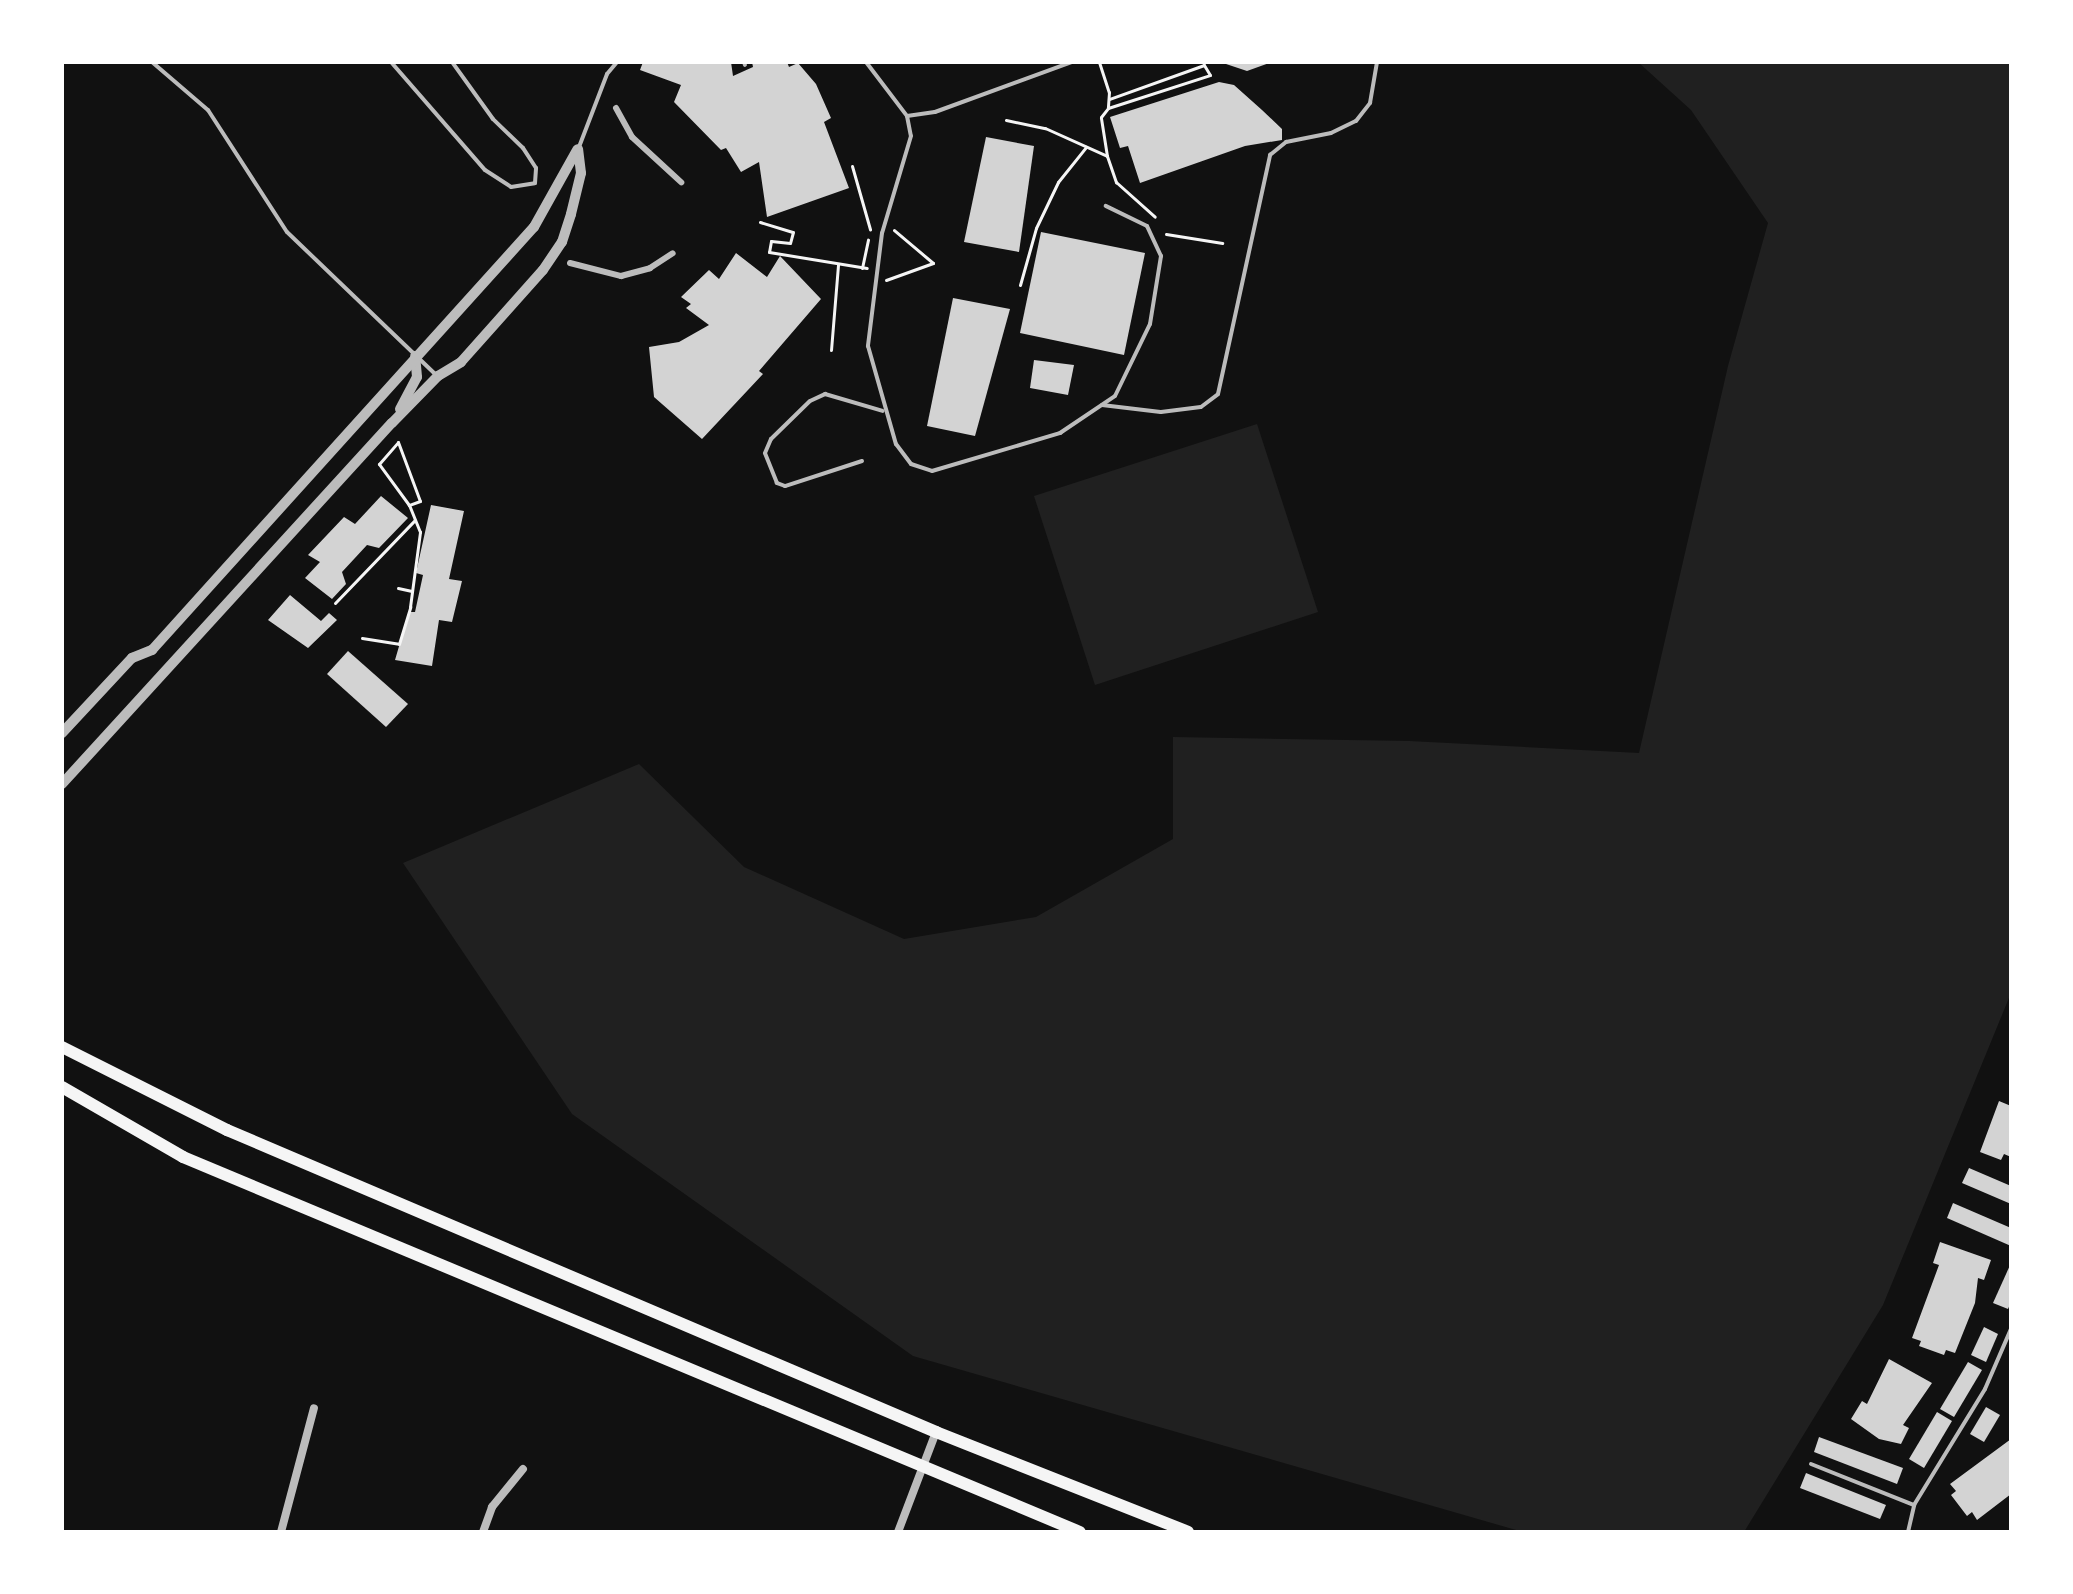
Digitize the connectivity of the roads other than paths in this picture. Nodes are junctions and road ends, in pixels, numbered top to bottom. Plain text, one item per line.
1 (152, 62) edge
2 (391, 62) edge
3 (452, 62) edge
4 (617, 62) edge
5 (866, 62) edge
6 (1072, 62) edge
7 (1377, 62) edge
8 (616, 108) dead end
9 (907, 116) junction
10 (578, 149) junction
11 (681, 182) dead end
12 (1106, 206) dead end
13 (673, 253) dead end
14 (570, 263) dead end
15 (415, 356) junction
16 (438, 376) junction
17 (1102, 405) junction
18 (885, 411) junction
19 (392, 423) junction
20 (862, 461) dead end
21 (62, 733) edge
22 (62, 784) edge
23 (62, 1047) edge
24 (62, 1087) edge
25 (2011, 1329) edge
26 (314, 1408) dead end
27 (936, 1432) junction
28 (1811, 1464) dead end
29 (523, 1469) dead end
30 (922, 1470) junction
31 (1914, 1505) junction
32 (281, 1532) edge
33 (483, 1532) edge
34 (898, 1532) edge
35 (1080, 1532) edge
36 (1188, 1532) edge
37 (1908, 1532) edge

1 - 15 lane
2 - 3 lane
4 - 10 lane
5 - 9 lane
6 - 9 lane
7 - 17 lane
8 - 11 street
9 - 18 lane
10 - 15 street
10 - 16 street
12 - 17 lane
13 - 14 street
15 - 16 lane
15 - 19 street
15 - 21 street
16 - 19 street
17 - 18 lane
18 - 20 lane
19 - 22 street
23 - 27 main road
24 - 30 main road
25 - 31 lane
26 - 32 street
27 - 30 street
27 - 36 main road
28 - 31 lane
29 - 33 street
30 - 34 street
30 - 35 main road
31 - 37 lane

